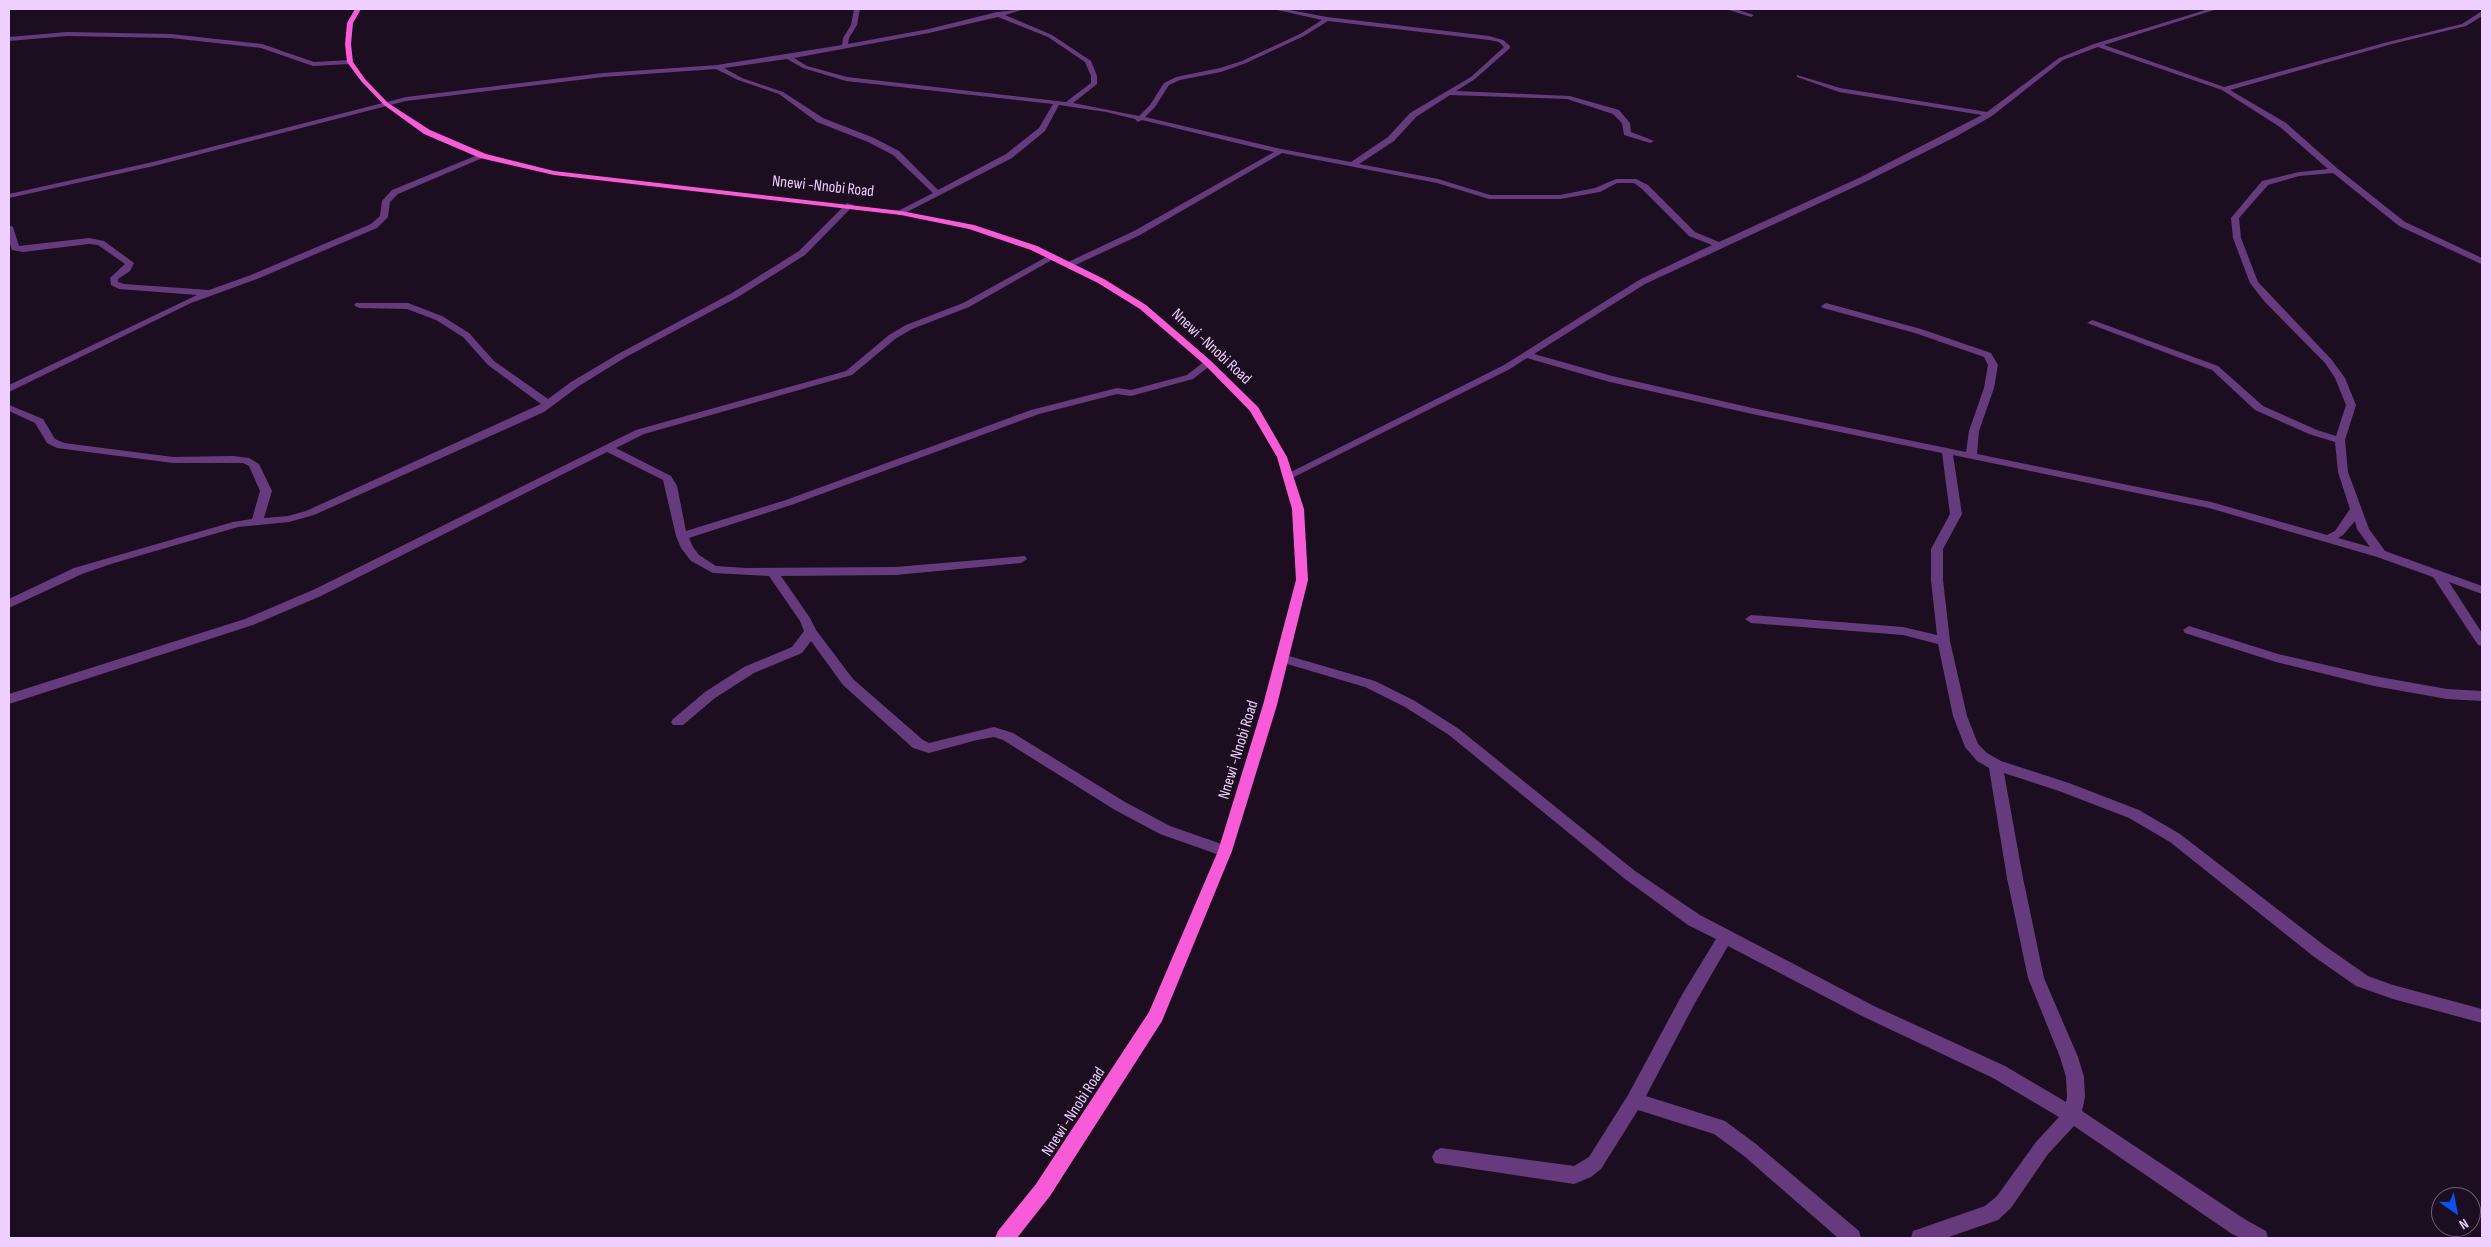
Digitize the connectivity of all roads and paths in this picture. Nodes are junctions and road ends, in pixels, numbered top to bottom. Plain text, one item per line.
1 (358, 9) edge
2 (858, 9) edge
3 (1022, 9) edge
4 (1276, 9) edge
5 (1730, 9) edge
6 (2214, 9) edge
7 (2482, 13) edge
8 (997, 14) junction
9 (1751, 15) dead end
10 (1327, 19) junction
11 (9, 40) edge
12 (2096, 44) junction
13 (845, 46) junction
14 (788, 57) junction
15 (350, 62) junction
16 (717, 68) junction
17 (1799, 76) dead end
18 (2224, 89) junction
19 (1450, 94) junction
20 (1057, 103) junction
21 (386, 104) junction
22 (1067, 104) junction
23 (1988, 114) junction
24 (1138, 120) junction
25 (1650, 141) dead end
26 (1281, 151) junction
27 (483, 156) junction
28 (1352, 165) junction
29 (2335, 171) junction
30 (938, 194) junction
31 (9, 196) edge
32 (850, 205) junction
33 (901, 212) junction
34 (9, 227) edge
35 (1718, 244) junction
36 (1053, 257) junction
37 (2482, 261) edge
38 (1069, 265) junction
39 (208, 293) junction
40 (359, 305) dead end
41 (1826, 306) dead end
42 (2092, 323) dead end
43 (1526, 355) junction
44 (1208, 363) junction
45 (9, 389) edge
46 (548, 404) junction
47 (9, 408) edge
48 (2340, 440) junction
49 (607, 448) junction
50 (1947, 450) junction
51 (1971, 455) junction
52 (1288, 476) junction
53 (2355, 510) junction
54 (257, 521) junction
55 (682, 536) junction
56 (2329, 538) junction
57 (2381, 554) junction
58 (1021, 559) dead end
59 (773, 572) junction
60 (2437, 574) junction
61 (2482, 590) edge
62 (9, 604) edge
63 (1751, 619) dead end
64 (2189, 630) dead end
65 (810, 631) junction
66 (1944, 641) junction
67 (2482, 642) edge
68 (1282, 658) junction
69 (2482, 696) edge
70 (9, 699) edge
71 (678, 722) dead end
72 (1996, 765) junction
73 (1225, 851) junction
74 (1725, 938) junction
75 (2482, 1016) edge
76 (1634, 1101) junction
77 (2072, 1115) junction
78 (1442, 1157) dead end
79 (1005, 1238) edge
80 (1852, 1238) edge
81 (1920, 1238) edge
82 (2259, 1238) edge

1 - 15 main road
2 - 13 street
3 - 8 street
4 - 10 street
5 - 9 street
6 - 12 street
7 - 18 street
8 - 13 street
8 - 22 street
10 - 19 street
10 - 24 street
11 - 15 street
12 - 18 street
12 - 23 street
13 - 14 street
14 - 16 street
14 - 20 street
15 - 21 main road, Nnewi -Nnobi Road
16 - 21 street
16 - 30 street
17 - 23 street
18 - 29 street
19 - 25 street
19 - 28 street
20 - 22 street
20 - 30 street
21 - 27 main road, Nnewi -Nnobi Road
21 - 31 street
22 - 24 street
23 - 35 street
24 - 26 street
26 - 28 street
26 - 38 street
27 - 32 main road, Nnewi -Nnobi Road
27 - 39 street
28 - 35 street
29 - 37 street
29 - 48 street
30 - 33 street
32 - 33 main road, Nnewi -Nnobi Road
32 - 46 street
33 - 36 main road, Nnewi -Nnobi Road
34 - 39 street
35 - 43 street
36 - 38 main road, Nnewi -Nnobi Road
36 - 49 street
38 - 44 main road, Nnewi -Nnobi Road
39 - 45 street
40 - 46 street
41 - 51 street
42 - 48 street
43 - 50 street
43 - 52 street
44 - 52 main road, Nnewi -Nnobi Road
44 - 55 street
46 - 54 street
47 - 54 street
48 - 53 street
49 - 55 street
49 - 70 street
50 - 51 street
50 - 66 street
51 - 56 street
52 - 68 main road, Nnewi -Nnobi Road
53 - 56 street
53 - 57 street
54 - 62 street
55 - 59 street
56 - 57 street
57 - 60 street
58 - 59 street
59 - 65 street
60 - 61 street
60 - 67 street
63 - 66 street
64 - 69 street
65 - 71 street
65 - 73 street
66 - 72 street
68 - 73 main road, Nnewi -Nnobi Road
68 - 74 street
72 - 75 street
72 - 77 street
73 - 79 main road, Nnewi -Nnobi Road
74 - 76 street
74 - 77 street
76 - 78 street
76 - 80 street
77 - 81 street
77 - 82 street

